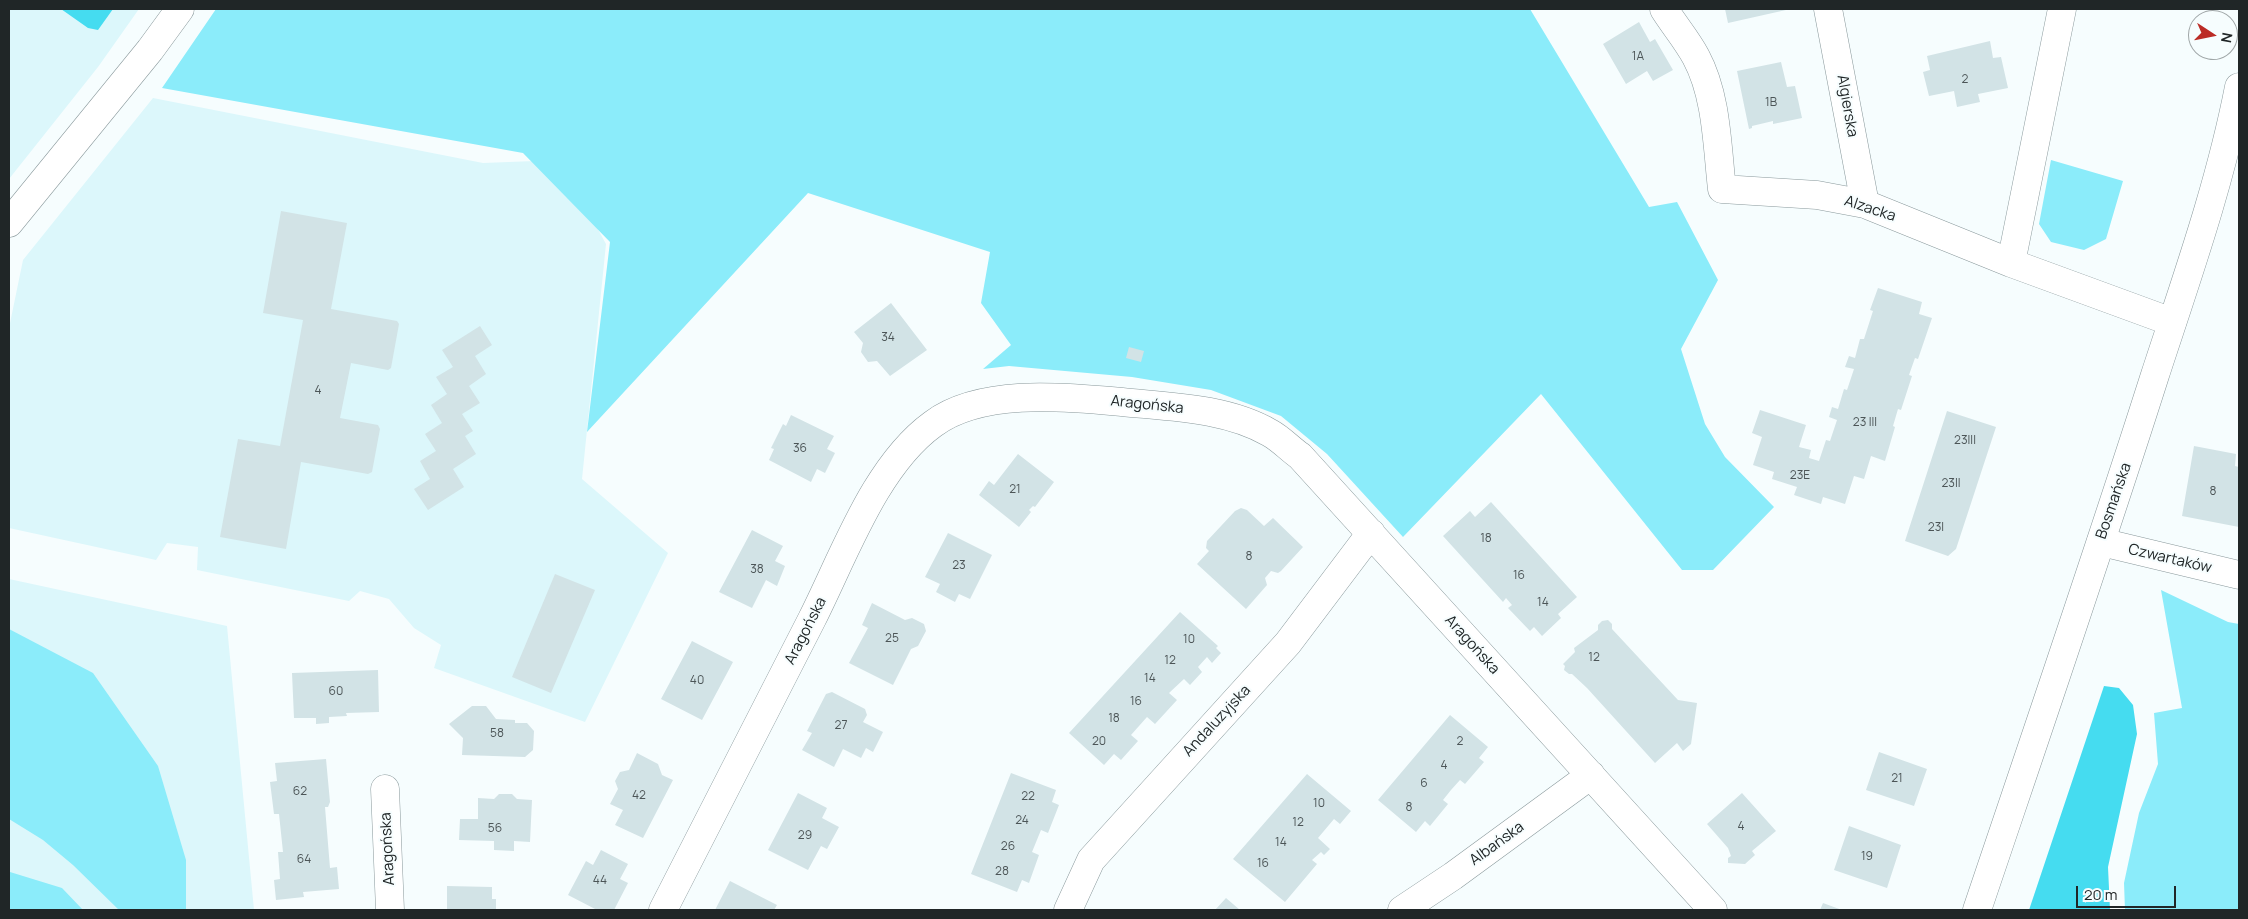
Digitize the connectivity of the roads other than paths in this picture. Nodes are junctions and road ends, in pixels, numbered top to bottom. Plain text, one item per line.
1 (180, 9) edge
2 (1664, 9) edge
3 (1828, 9) edge
4 (2062, 9) edge
5 (2239, 87) edge
6 (1865, 204) junction
7 (9, 223) edge
8 (2011, 264) junction
9 (2172, 322) junction
10 (1371, 533) junction
11 (2101, 542) junction
12 (2239, 575) edge
13 (1591, 775) junction
14 (385, 789) dead end
15 (390, 910) edge
16 (663, 910) edge
17 (1068, 910) edge
18 (1402, 910) edge
19 (1714, 910) edge
20 (1977, 910) edge

1 - 7 street
2 - 6 street, Alzacka
3 - 6 street, Algierska
4 - 8 street
5 - 9 street, Bosmańska
6 - 8 street, Alzacka
8 - 9 street, Alzacka
9 - 11 street, Bosmańska
10 - 13 street, Aragońska
10 - 16 street, Aragońska
10 - 17 street, Andaluzyjska
11 - 12 street, Czwartaków
11 - 20 street, Bosmańska
13 - 18 street, Albańska
13 - 19 street, Aragońska
14 - 15 street, Aragońska

